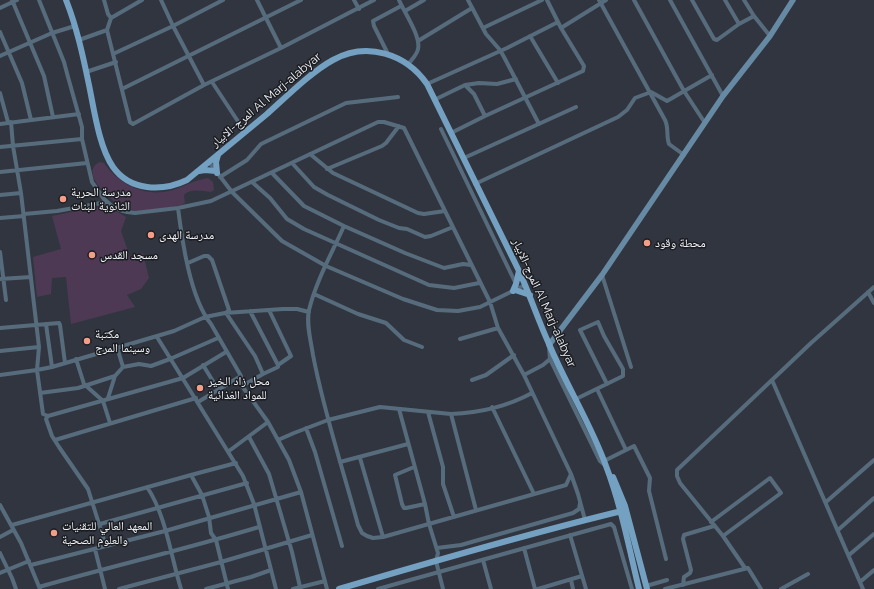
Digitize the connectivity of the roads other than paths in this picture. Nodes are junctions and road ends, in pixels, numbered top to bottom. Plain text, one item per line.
1 (39, 0) edge
2 (66, 0) edge
3 (104, 0) edge
4 (142, 0) edge
5 (161, 0) edge
6 (223, 0) edge
7 (257, 0) edge
8 (301, 0) edge
9 (354, 0) edge
10 (374, 0) edge
11 (399, 0) edge
12 (424, 0) edge
13 (475, 0) edge
14 (542, 0) edge
15 (547, 0) edge
16 (606, 0) edge
17 (634, 0) edge
18 (670, 0) edge
19 (692, 0) edge
20 (725, 0) edge
21 (744, 0) edge
22 (793, 0) edge
23 (14, 1) edge
24 (469, 1) edge
25 (600, 2) edge
26 (401, 6) junction
27 (0, 8) edge
28 (472, 8) junction
29 (359, 9) junction
30 (405, 11) junction
31 (754, 16) junction
32 (267, 17) junction
33 (111, 18) junction
34 (558, 22) junction
35 (739, 24) junction
36 (75, 26) junction
37 (173, 26) junction
38 (483, 28) junction
39 (561, 28) junction
40 (107, 30) junction
41 (0, 32) edge
42 (52, 33) junction
43 (530, 36) junction
44 (770, 36) junction
45 (79, 40) junction
46 (418, 41) junction
47 (30, 43) junction
48 (282, 48) junction
49 (500, 50) junction
50 (9, 52) junction
51 (113, 54) junction
52 (388, 54) junction
53 (0, 56) edge
54 (188, 57) junction
55 (116, 62) junction
56 (408, 65) junction
57 (86, 72) junction
58 (712, 75) junction
59 (516, 79) junction
60 (212, 82) junction
61 (558, 83) junction
62 (427, 84) junction
63 (204, 85) junction
64 (465, 85) junction
65 (122, 89) junction
66 (684, 91) junction
67 (651, 92) junction
68 (0, 93) edge
69 (723, 96) junction
70 (398, 97) dead end
71 (526, 98) junction
72 (434, 100) junction
73 (576, 107) dead end
74 (78, 114) junction
75 (485, 116) junction
76 (53, 117) junction
77 (31, 120) junction
78 (10, 122) junction
79 (705, 123) junction
80 (0, 124) edge
81 (539, 124) junction
82 (399, 126) junction
83 (441, 129) dead end
84 (245, 132) junction
85 (451, 133) junction
86 (82, 139) junction
87 (13, 146) junction
88 (0, 148) edge
89 (310, 154) junction
90 (218, 155) junction
91 (684, 155) junction
92 (464, 158) junction
93 (209, 162) junction
94 (87, 163) junction
95 (292, 164) junction
96 (327, 169) junction
97 (18, 170) junction
98 (198, 171) junction
99 (0, 172) edge
100 (272, 173) junction
101 (218, 174) junction
102 (252, 182) junction
103 (476, 184) junction
104 (232, 192) junction
105 (21, 193) junction
106 (0, 195) edge
107 (107, 202) junction
108 (485, 204) junction
109 (178, 208) junction
110 (478, 208) junction
111 (445, 212) junction
112 (24, 215) junction
113 (0, 218) edge
114 (344, 226) junction
115 (452, 227) junction
116 (336, 244) junction
117 (0, 252) edge
118 (188, 263) junction
119 (471, 265) junction
120 (326, 266) junction
121 (519, 271) junction
122 (602, 275) junction
123 (32, 277) junction
124 (2, 279) edge
125 (480, 283) junction
126 (525, 285) junction
127 (874, 286) edge
128 (515, 288) junction
129 (868, 292) junction
130 (314, 294) junction
131 (530, 295) junction
132 (6, 300) dead end
133 (490, 302) junction
134 (874, 303) edge
135 (269, 310) junction
136 (250, 311) junction
137 (309, 312) junction
138 (226, 313) junction
139 (205, 317) junction
140 (46, 324) junction
141 (37, 325) junction
142 (0, 328) edge
143 (498, 328) junction
144 (157, 336) junction
145 (218, 338) junction
146 (460, 340) dead end
147 (549, 345) junction
148 (422, 346) dead end
149 (39, 347) junction
150 (117, 347) junction
151 (0, 351) edge
152 (226, 352) junction
153 (514, 355) junction
154 (76, 359) junction
155 (170, 359) junction
156 (550, 360) junction
157 (65, 363) junction
158 (203, 365) junction
159 (278, 365) junction
160 (52, 367) junction
161 (631, 367) dead end
162 (123, 368) junction
163 (37, 370) junction
164 (263, 374) junction
165 (0, 375) edge
166 (524, 375) junction
167 (115, 376) junction
168 (241, 376) junction
169 (183, 378) junction
170 (472, 380) dead end
171 (772, 380) junction
172 (607, 384) junction
173 (85, 386) junction
174 (242, 386) junction
175 (597, 388) junction
176 (219, 391) junction
177 (40, 393) junction
178 (532, 393) junction
179 (108, 398) junction
180 (576, 399) junction
181 (103, 400) junction
182 (197, 400) junction
183 (492, 407) junction
184 (399, 409) junction
185 (428, 412) junction
186 (451, 414) junction
187 (48, 416) junction
188 (328, 420) junction
189 (268, 422) junction
190 (110, 423) junction
191 (306, 428) junction
192 (248, 438) junction
193 (55, 440) junction
194 (278, 440) junction
195 (408, 444) junction
196 (626, 450) junction
197 (229, 451) junction
198 (360, 458) junction
199 (874, 460) edge
200 (340, 462) junction
201 (236, 463) junction
202 (606, 465) junction
203 (414, 467) junction
204 (571, 474) junction
205 (191, 475) junction
206 (247, 483) junction
207 (566, 485) junction
208 (147, 487) junction
209 (577, 489) junction
210 (301, 492) junction
211 (534, 494) junction
212 (202, 495) junction
213 (874, 498) edge
214 (276, 499) junction
215 (616, 499) junction
216 (92, 502) junction
217 (826, 502) junction
218 (580, 503) junction
219 (254, 504) junction
220 (425, 504) junction
221 (0, 505) edge
222 (158, 508) junction
223 (622, 509) junction
224 (476, 510) junction
225 (611, 512) junction
226 (209, 517) junction
227 (454, 517) junction
228 (584, 520) junction
229 (622, 520) junction
230 (100, 524) junction
231 (429, 524) junction
232 (713, 524) junction
233 (12, 525) junction
234 (260, 528) junction
235 (13, 530) junction
236 (165, 530) junction
237 (838, 530) junction
238 (874, 534) edge
239 (312, 535) junction
240 (570, 535) junction
241 (723, 536) junction
242 (0, 537) edge
243 (383, 537) junction
244 (216, 540) junction
245 (289, 541) junction
246 (106, 546) junction
247 (342, 546) dead end
248 (265, 548) junction
249 (437, 548) junction
250 (524, 548) junction
251 (95, 549) junction
252 (172, 552) junction
253 (0, 553) edge
254 (849, 555) junction
255 (666, 559) dead end
256 (29, 560) junction
257 (483, 560) junction
258 (436, 561) junction
259 (220, 562) junction
260 (739, 562) junction
261 (31, 566) junction
262 (745, 568) junction
263 (8, 570) junction
264 (101, 570) junction
265 (271, 570) junction
266 (874, 570) edge
267 (735, 571) junction
268 (438, 572) junction
269 (0, 573) edge
270 (176, 574) junction
271 (808, 574) dead end
272 (582, 576) junction
273 (571, 580) junction
274 (667, 580) dead end
275 (325, 581) junction
276 (860, 582) junction
277 (227, 583) junction
278 (683, 585) junction
279 (300, 587) junction
280 (646, 587) edge
281 (40, 588) edge
282 (16, 589) edge
283 (105, 589) edge
284 (119, 589) edge
285 (181, 589) edge
286 (206, 589) edge
287 (228, 589) edge
288 (276, 589) edge
289 (293, 589) edge
290 (327, 589) edge
291 (339, 589) edge
292 (378, 589) edge
293 (443, 589) edge
294 (491, 589) edge
295 (536, 589) edge
296 (573, 589) edge
297 (586, 589) edge
298 (632, 589) edge
299 (639, 589) edge
300 (665, 589) edge
301 (761, 589) edge
302 (781, 589) edge
303 (863, 589) edge

1 - 42 street
2 - 36 main road, المرج-الابيار Al Marj-alabyar
3 - 33 street
4 - 33 street
5 - 37 street
6 - 37 street
7 - 32 street
8 - 32 street
9 - 29 street
10 - 29 street
11 - 26 street
12 - 30 street
13 - 24 street
14 - 38 street
15 - 34 street
16 - 25 street
17 - 66 street
18 - 58 street
19 - 35 street
20 - 35 street
21 - 31 street
22 - 44 street
23 - 27 street
23 - 47 street
24 - 28 street
25 - 39 street
25 - 67 street
26 - 30 street
26 - 52 street
28 - 38 street
28 - 46 street
29 - 48 street
30 - 46 street
31 - 35 street
31 - 44 street
32 - 48 street
32 - 54 street
33 - 40 street
34 - 39 street
34 - 43 street
36 - 42 street
36 - 45 main road, المرج-الابيار Al Marj-alabyar
37 - 51 street
37 - 54 street
38 - 49 street
39 - 61 street
40 - 45 street
40 - 51 street
41 - 50 street
42 - 47 street
42 - 74 street
43 - 49 street
43 - 61 street
44 - 69 street
45 - 57 main road, المرج-الابيار Al Marj-alabyar
46 - 56 street
47 - 50 street
47 - 76 street
48 - 60 street
49 - 59 street
49 - 62 street
50 - 53 street
50 - 77 street
51 - 55 street
52 - 56 main road, المرج-الابيار Al Marj-alabyar
52 - 84 main road, المرج-الابيار Al Marj-alabyar
54 - 63 street
54 - 65 street
55 - 57 street
55 - 65 street
56 - 62 main road, المرج-الابيار Al Marj-alabyar
57 - 98 main road, المرج-الابيار Al Marj-alabyar
58 - 66 street
58 - 69 street
59 - 64 street
59 - 71 street
60 - 63 street
60 - 84 street
61 - 71 street
62 - 72 main road, المرج-الابيار Al Marj-alabyar
63 - 65 street
64 - 72 street
64 - 75 street
66 - 67 street
66 - 79 street
67 - 91 street
67 - 103 street
68 - 78 street
69 - 79 street
70 - 101 street
71 - 75 street
71 - 81 street
72 - 85 main road, المرج-الابيار Al Marj-alabyar
73 - 81 street
74 - 76 street
74 - 86 street
75 - 85 street
76 - 77 street
77 - 78 street
78 - 80 street
78 - 87 street
79 - 91 street
81 - 92 street
82 - 89 street
82 - 96 street
82 - 111 street
83 - 110 street
84 - 90 main road, المرج-الابيار Al Marj-alabyar
85 - 92 main road, المرج-الابيار Al Marj-alabyar
86 - 87 street
86 - 94 street
87 - 88 street
87 - 97 street
89 - 95 street
89 - 96 street
90 - 93 main road, المرج-الابيار Al Marj-alabyar
90 - 101 main road
91 - 122 street
92 - 103 main road, المرج-الابيار Al Marj-alabyar
93 - 98 main road, المرج-الابيار Al Marj-alabyar
93 - 101 street
94 - 97 street
94 - 107 street
95 - 100 street
95 - 115 street
96 - 111 street
97 - 99 street
97 - 105 street
98 - 101 main road
100 - 102 street
100 - 114 street
101 - 104 street
102 - 104 street
102 - 116 street
103 - 108 main road, المرج-الابيار Al Marj-alabyar
104 - 109 street
104 - 120 street
105 - 106 street
105 - 112 street
107 - 109 street
107 - 112 street
108 - 110 street
108 - 121 main road, المرج-الابيار Al Marj-alabyar
109 - 118 street
110 - 128 street
111 - 115 street
112 - 113 street
112 - 123 street
114 - 116 street
114 - 119 street
115 - 119 street
116 - 120 street
116 - 125 street
117 - 124 street
118 - 138 street
118 - 139 street
119 - 125 street
120 - 130 street
120 - 133 street
121 - 126 main road, المرج-الابيار Al Marj-alabyar
121 - 128 main road
122 - 147 street
122 - 161 street
123 - 124 street
123 - 141 street
124 - 132 street
125 - 133 street
126 - 128 street
126 - 131 main road, المرج-الابيار Al Marj-alabyar
127 - 129 street
128 - 131 main road
128 - 133 street
129 - 134 street
129 - 171 street
130 - 137 street
130 - 148 street
131 - 147 main road, المرج-الابيار Al Marj-alabyar
133 - 143 street
135 - 136 street
135 - 137 street
135 - 159 street
136 - 138 street
136 - 159 street
137 - 188 street
138 - 139 street
138 - 164 street
139 - 144 street
139 - 145 street
140 - 141 street
140 - 157 street
140 - 160 street
141 - 142 street
141 - 149 street
143 - 146 street
143 - 153 street
144 - 150 street
144 - 155 street
145 - 152 street
145 - 155 street
147 - 156 street
147 - 180 main road, المرج-الابيار Al Marj-alabyar
149 - 151 street
149 - 163 street
150 - 154 street
150 - 162 street
152 - 158 street
152 - 168 street
153 - 166 street
153 - 170 street
154 - 157 street
154 - 173 street
155 - 162 street
155 - 169 street
156 - 166 street
156 - 202 street
157 - 160 street
158 - 169 street
158 - 176 street
159 - 164 street
160 - 163 street
162 - 167 street
163 - 165 street
163 - 177 street
164 - 174 street
166 - 178 street
167 - 173 street
167 - 179 street
168 - 174 street
168 - 176 street
169 - 179 street
169 - 182 street
171 - 217 street
171 - 232 street
172 - 172 street
172 - 175 street
173 - 177 street
173 - 181 street
174 - 189 street
175 - 180 street
175 - 196 street
176 - 182 street
177 - 187 street
178 - 183 street
178 - 204 street
179 - 181 street
180 - 202 main road, المرج-الابيار Al Marj-alabyar
181 - 187 street
181 - 190 street
182 - 190 street
182 - 197 street
183 - 186 street
183 - 211 street
184 - 185 street
184 - 188 street
184 - 195 street
185 - 186 street
185 - 227 street
186 - 224 street
187 - 193 street
188 - 191 street
188 - 200 street
189 - 192 street
189 - 194 street
190 - 193 street
191 - 194 street
191 - 247 street
192 - 197 street
192 - 214 street
193 - 216 street
194 - 210 street
195 - 198 street
195 - 203 street
196 - 202 street
196 - 255 street
197 - 201 street
198 - 200 street
198 - 243 street
199 - 217 street
200 - 243 street
201 - 205 street
201 - 206 street
202 - 215 main road, المرج-الابيار Al Marj-alabyar
202 - 223 main road, المرج-الابيار Al Marj-alabyar
203 - 220 street
203 - 220 street
204 - 207 street
204 - 209 street
205 - 208 street
205 - 212 street
206 - 212 street
206 - 219 street
207 - 209 street
207 - 211 street
208 - 216 street
208 - 222 street
209 - 218 street
210 - 214 street
210 - 239 street
211 - 224 street
212 - 222 street
212 - 226 street
213 - 237 street
214 - 219 street
214 - 245 street
215 - 223 main road, المرج-الابيار Al Marj-alabyar
215 - 225 main road
216 - 230 street
216 - 233 street
217 - 237 street
218 - 228 street
218 - 249 street
219 - 226 street
219 - 234 street
220 - 231 street
221 - 233 street
222 - 230 street
222 - 236 street
223 - 225 main road
223 - 229 main road, المرج-الابيار Al Marj-alabyar
223 - 280 main road, المرج-الابيار Al Marj-alabyar
224 - 227 street
225 - 228 main road
225 - 229 main road
226 - 236 street
226 - 244 street
227 - 231 street
228 - 258 main road
229 - 299 main road, المرج-الابيار Al Marj-alabyar
230 - 246 street
231 - 243 street
231 - 249 street
232 - 241 street
232 - 241 street
232 - 278 street
233 - 235 street
234 - 244 street
234 - 248 street
235 - 242 street
235 - 256 street
236 - 246 street
236 - 252 street
237 - 254 street
238 - 254 street
239 - 245 street
239 - 275 street
240 - 250 street
240 - 272 street
240 - 298 street
241 - 260 street
244 - 252 street
244 - 259 street
245 - 248 street
245 - 279 street
246 - 251 street
248 - 259 street
248 - 265 street
249 - 258 street
250 - 257 street
250 - 295 street
251 - 261 street
251 - 264 street
252 - 264 street
252 - 270 street
253 - 263 street
254 - 276 street
256 - 261 street
256 - 263 street
257 - 268 street
257 - 294 street
258 - 268 street
258 - 291 main road
259 - 270 street
259 - 277 street
260 - 262 street
260 - 267 street
261 - 281 street
262 - 267 street
262 - 301 street
263 - 269 street
263 - 282 street
264 - 281 street
264 - 283 street
265 - 277 street
265 - 288 street
266 - 276 street
267 - 278 street
268 - 292 street
268 - 293 street
270 - 284 street
270 - 285 street
271 - 302 street
272 - 273 street
272 - 297 street
273 - 295 street
273 - 296 street
274 - 280 street
275 - 279 street
275 - 290 street
276 - 303 street
277 - 286 street
277 - 287 street
278 - 300 street
279 - 289 street

